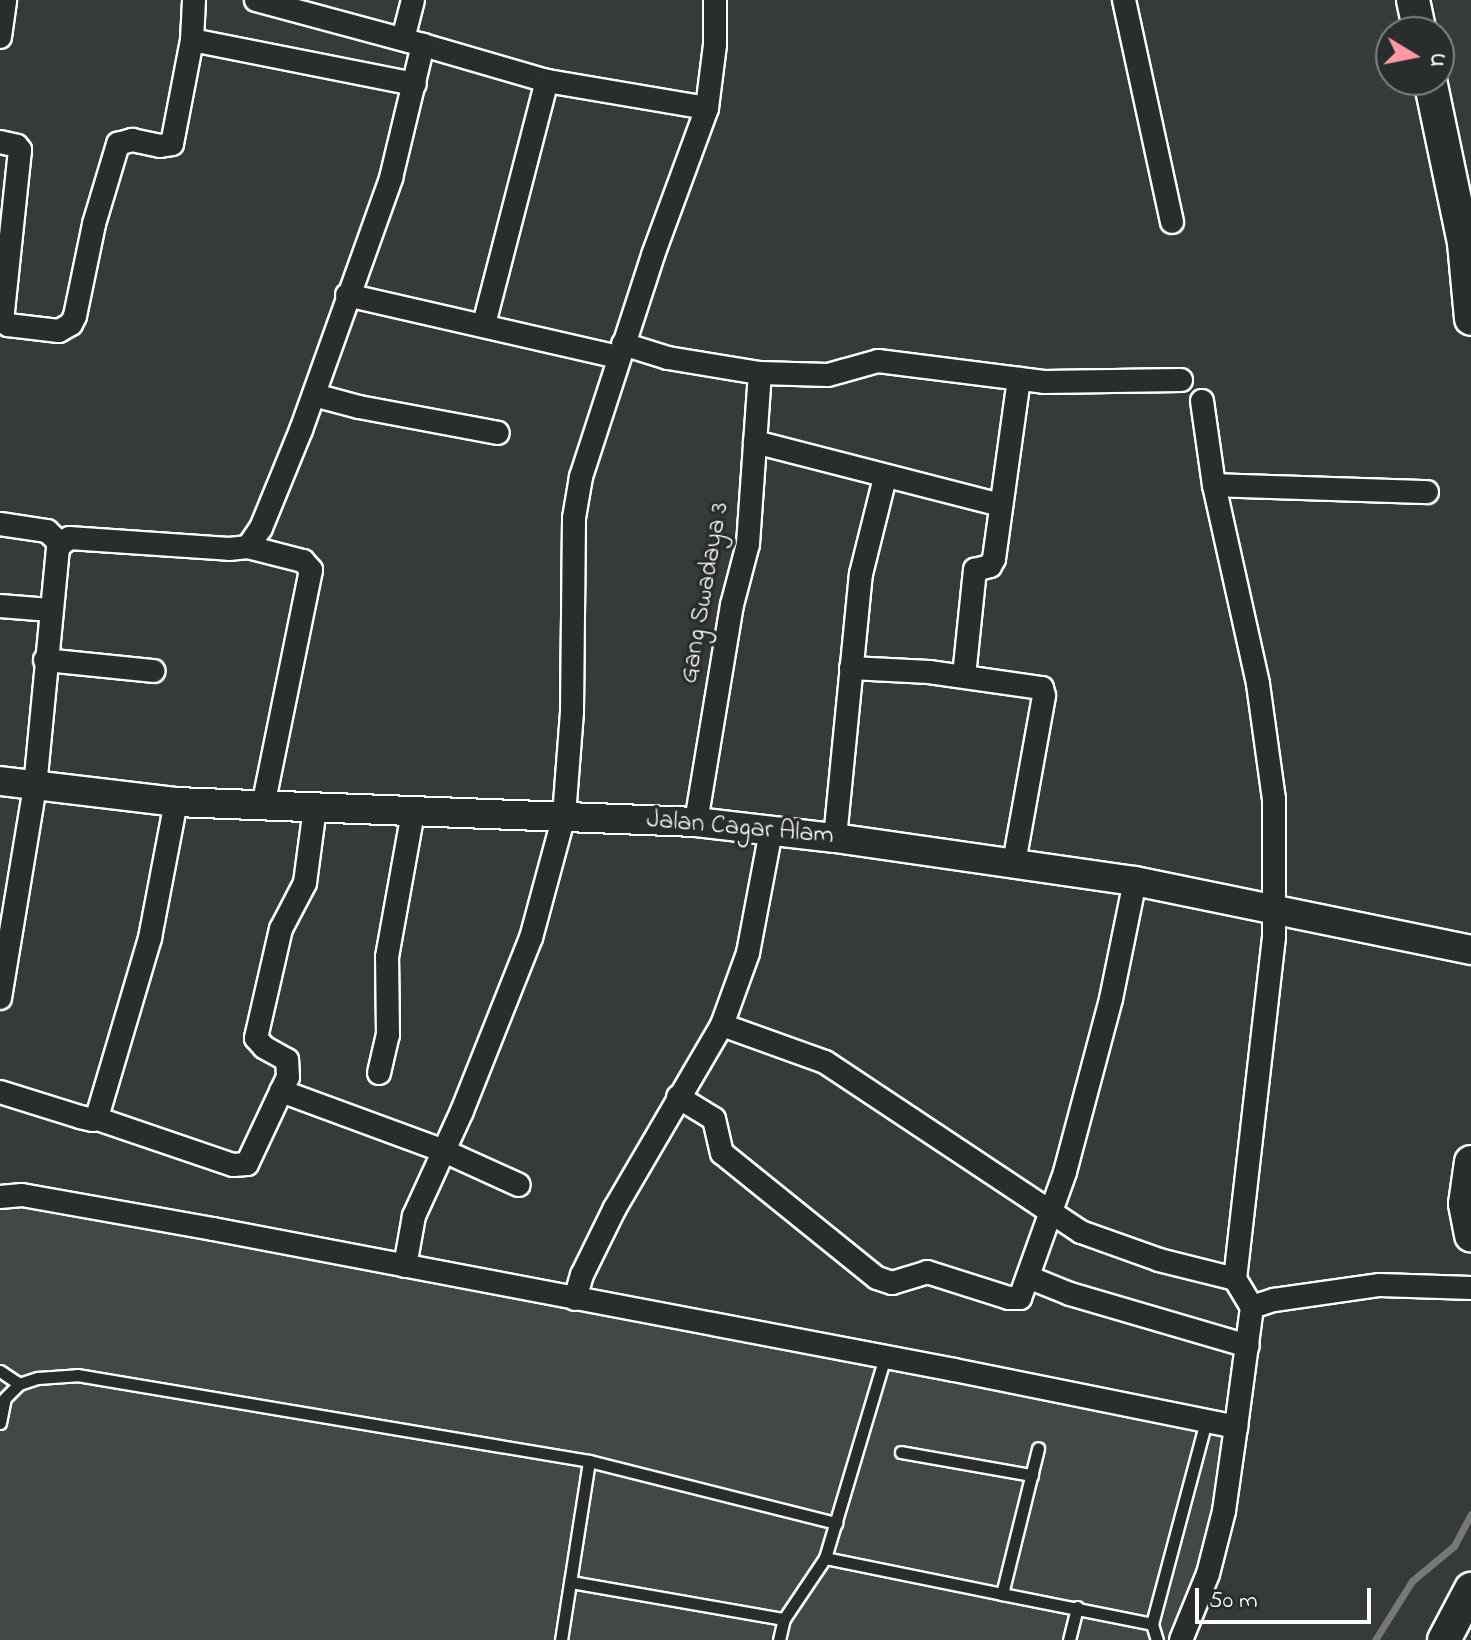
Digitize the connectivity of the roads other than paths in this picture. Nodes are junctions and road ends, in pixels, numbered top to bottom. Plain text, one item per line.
1 (5, 0) edge
2 (194, 0) edge
3 (256, 0) edge
4 (413, 0) edge
5 (715, 0) edge
6 (1124, 0) edge
7 (0, 37) edge
8 (192, 40) junction
9 (413, 42) junction
10 (547, 81) junction
11 (415, 84) junction
12 (1434, 96) edge
13 (707, 108) junction
14 (0, 142) edge
15 (1172, 222) dead end
16 (1467, 244) edge
17 (347, 295) junction
18 (1471, 319) edge
19 (484, 324) junction
20 (621, 350) junction
21 (760, 373) junction
22 (1019, 379) junction
23 (1181, 380) dead end
24 (314, 395) junction
25 (1202, 401) dead end
26 (498, 433) dead end
27 (755, 442) junction
28 (885, 478) junction
29 (1214, 485) junction
30 (1427, 492) dead end
31 (1001, 505) junction
32 (0, 524) edge
33 (60, 543) junction
34 (248, 547) junction
35 (0, 606) edge
36 (50, 610) junction
37 (45, 660) junction
38 (851, 668) junction
39 (153, 671) dead end
40 (964, 676) junction
41 (0, 781) edge
42 (35, 787) junction
43 (176, 802) junction
44 (263, 806) junction
45 (315, 808) junction
46 (413, 813) junction
47 (564, 816) junction
48 (696, 822) junction
49 (771, 831) junction
50 (835, 838) junction
51 (1014, 862) junction
52 (1135, 881) junction
53 (1273, 907) junction
54 (1471, 950) edge
55 (0, 998) edge
56 (722, 1025) junction
57 (379, 1073) dead end
58 (281, 1091) junction
59 (0, 1092) edge
60 (678, 1097) junction
61 (95, 1118) junction
62 (444, 1151) junction
63 (1471, 1162) edge
64 (519, 1185) dead end
65 (0, 1197) edge
66 (1050, 1214) junction
67 (1471, 1235) edge
68 (405, 1266) junction
69 (1028, 1277) junction
70 (1235, 1279) junction
71 (1471, 1288) edge
72 (575, 1299) junction
73 (1252, 1307) junction
74 (1248, 1346) junction
75 (885, 1357) junction
76 (0, 1371) edge
77 (19, 1384) junction
78 (1206, 1421) junction
79 (0, 1423) edge
80 (1236, 1427) junction
81 (1038, 1448) dead end
82 (901, 1452) dead end
83 (589, 1461) junction
84 (1032, 1475) junction
85 (836, 1523) junction
86 (825, 1558) junction
87 (571, 1582) junction
88 (1471, 1589) edge
89 (1002, 1594) junction
90 (1077, 1607) junction
91 (784, 1619) junction
92 (1152, 1624) junction
93 (561, 1640) edge
94 (779, 1640) edge
95 (1069, 1640) edge
96 (1157, 1640) edge
97 (1181, 1640) edge
98 (1444, 1640) edge

1 - 7 street
2 - 8 street
3 - 9 street
4 - 9 street
5 - 13 street
6 - 15 street
8 - 11 street
8 - 14 street
9 - 10 street
9 - 11 street
10 - 13 street
10 - 19 street
11 - 17 street
12 - 16 main road
13 - 20 street
16 - 18 main road
17 - 19 street
17 - 24 street
19 - 20 street
20 - 21 street
20 - 47 street
21 - 22 street
21 - 27 street, Gang Swadaya 3
22 - 23 street
22 - 31 street
24 - 26 street
24 - 34 street
25 - 29 street
27 - 28 street
27 - 48 street, Gang Swadaya 3
28 - 31 street
28 - 38 street
29 - 30 street
29 - 53 street
31 - 40 street
32 - 33 street
33 - 34 street
33 - 36 street
34 - 44 street
35 - 36 street
36 - 37 street
37 - 39 street
37 - 42 street
38 - 40 street
38 - 50 street
40 - 51 street
41 - 42 street, Jalan Cagar Alam
42 - 43 street, Jalan Cagar Alam
42 - 55 street
43 - 44 street, Jalan Cagar Alam
43 - 61 street
44 - 45 street, Jalan Cagar Alam
45 - 46 street, Jalan Cagar Alam
45 - 58 street
46 - 47 street, Jalan Cagar Alam
46 - 57 street
47 - 48 street, Jalan Cagar Alam
47 - 62 street
48 - 49 street, Jalan Cagar Alam
49 - 50 street, Jalan Cagar Alam
49 - 56 street
50 - 51 street, Jalan Cagar Alam
51 - 52 street, Jalan Cagar Alam
52 - 53 street, Jalan Cagar Alam
52 - 66 street
53 - 54 street, Jalan Cagar Alam
53 - 70 street
56 - 60 street
56 - 66 street
58 - 61 street
58 - 62 street
59 - 61 street
60 - 69 street
60 - 72 street
62 - 64 street
62 - 68 street
63 - 67 main road
65 - 68 street
66 - 69 street
66 - 70 street
68 - 72 street
69 - 74 street
70 - 73 street
71 - 73 street
72 - 75 street
73 - 74 street
74 - 80 street
75 - 78 street
75 - 85 lane
76 - 77 lane
77 - 79 lane
77 - 83 lane
78 - 80 street
78 - 92 lane
80 - 97 street
81 - 84 lane
82 - 84 lane
83 - 85 lane
83 - 87 lane
84 - 89 lane
85 - 86 lane
86 - 89 lane
86 - 91 lane
87 - 91 lane
87 - 93 lane
88 - 98 main road
89 - 90 lane
90 - 92 lane
90 - 95 lane
91 - 94 lane
92 - 96 lane

